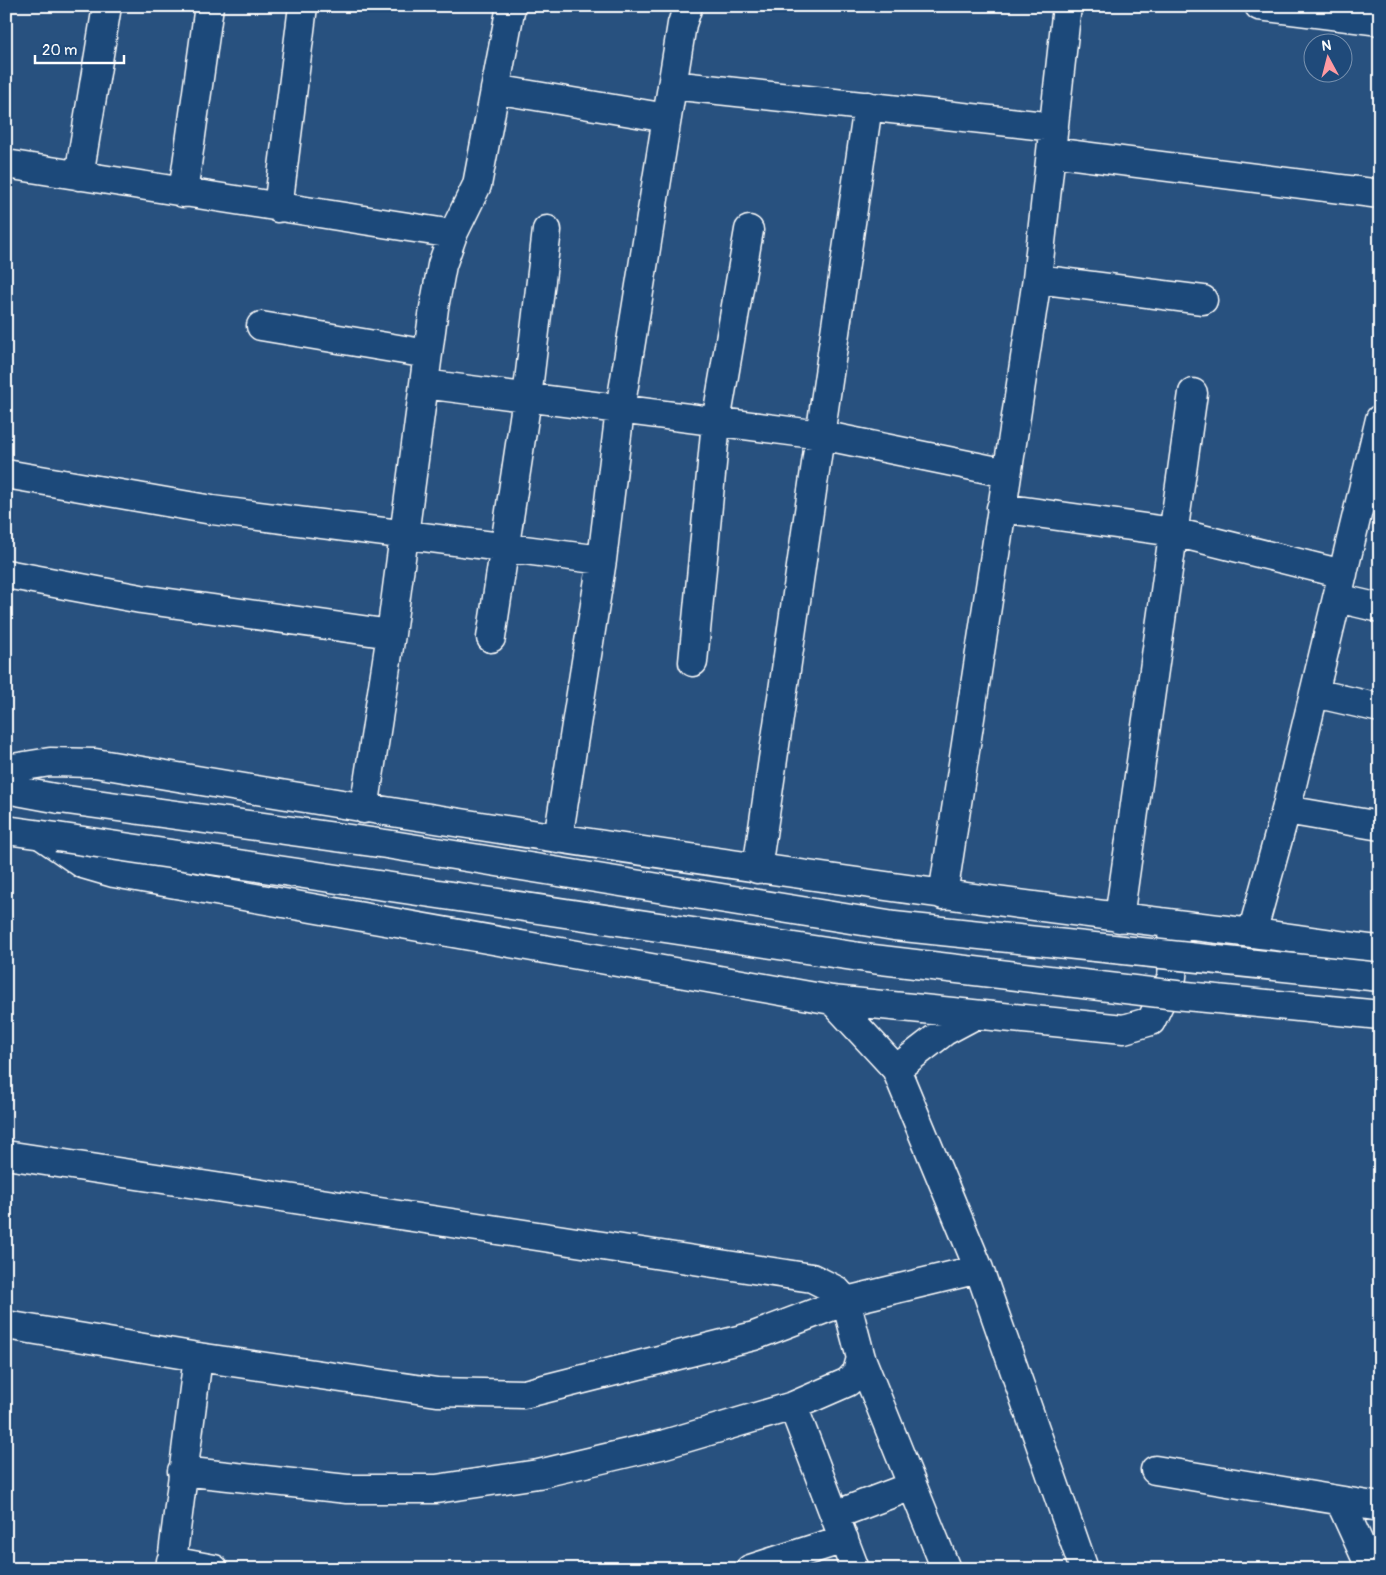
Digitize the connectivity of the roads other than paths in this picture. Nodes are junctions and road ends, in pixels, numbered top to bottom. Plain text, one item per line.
1 (107, 6) edge
2 (209, 6) edge
3 (303, 6) edge
4 (511, 6) edge
5 (688, 6) edge
6 (1067, 6) edge
7 (1259, 6) edge
8 (1380, 21) edge
9 (672, 85) junction
10 (495, 88) junction
11 (868, 106) junction
12 (667, 118) junction
13 (1052, 139) junction
14 (6, 164) edge
15 (79, 176) junction
16 (183, 193) junction
17 (1380, 194) edge
18 (278, 208) junction
19 (547, 230) dead end
20 (749, 230) dead end
21 (453, 234) junction
22 (1037, 279) junction
23 (1203, 300) dead end
24 (261, 326) dead end
25 (428, 354) junction
26 (424, 384) junction
27 (1193, 393) dead end
28 (527, 398) junction
29 (620, 410) junction
30 (1380, 419) edge
31 (716, 422) junction
32 (821, 435) junction
33 (1007, 473) junction
34 (6, 474) edge
35 (1373, 477) edge
36 (1001, 508) junction
37 (1174, 532) junction
38 (404, 534) junction
39 (505, 548) junction
40 (602, 560) junction
41 (6, 574) edge
42 (1340, 586) junction
43 (1380, 608) edge
44 (391, 634) junction
45 (492, 638) dead end
46 (693, 662) dead end
47 (1314, 693) junction
48 (1380, 708) edge
49 (6, 768) edge
50 (6, 789) edge
51 (364, 809) junction
52 (1286, 810) junction
53 (1380, 826) edge
54 (6, 830) edge
55 (49, 836) junction
56 (558, 839) junction
57 (757, 869) junction
58 (943, 895) junction
59 (1119, 918) junction
60 (1157, 922) junction
61 (1252, 933) junction
62 (1380, 950) edge
63 (1380, 977) edge
64 (832, 1000) junction
65 (975, 1015) junction
66 (1380, 1015) edge
67 (896, 1069) junction
68 (6, 1156) edge
69 (979, 1269) junction
70 (846, 1301) junction
71 (6, 1324) edge
72 (198, 1357) junction
73 (861, 1358) junction
74 (792, 1406) junction
75 (1155, 1470) dead end
76 (182, 1471) junction
77 (912, 1486) junction
78 (1340, 1501) junction
79 (1380, 1507) edge
80 (839, 1527) junction
81 (171, 1565) edge
82 (214, 1569) edge
83 (750, 1569) edge
84 (855, 1569) edge
85 (946, 1569) edge
86 (1084, 1569) edge
87 (1370, 1569) edge

1 - 15 street
2 - 16 street
3 - 18 street
4 - 10 street
5 - 9 street
6 - 13 street
7 - 8 street
9 - 11 street
9 - 12 street
10 - 12 street
10 - 21 street
11 - 13 street
11 - 32 street
12 - 29 street
13 - 17 street
13 - 22 street
14 - 15 street
15 - 16 street
16 - 18 street
18 - 21 street
19 - 28 street
20 - 31 street
21 - 25 street
22 - 23 street
22 - 33 street
24 - 25 street
25 - 26 street
26 - 28 street
26 - 38 street
27 - 37 street
28 - 29 street
28 - 39 street
29 - 31 street
29 - 40 street
30 - 35 street
31 - 32 street
31 - 46 street
32 - 33 street
32 - 57 street
33 - 36 street
34 - 38 street
35 - 42 street
36 - 37 street
36 - 58 street
37 - 42 street
37 - 59 street
38 - 39 street
38 - 44 street
39 - 40 street
39 - 45 street
40 - 56 street
41 - 44 street
42 - 43 street
42 - 47 street
44 - 51 street
47 - 48 street
47 - 52 street
49 - 51 street
50 - 63 street, bridge
51 - 56 street
52 - 53 street
52 - 61 street
54 - 55 street
55 - 64 street
55 - 66 street, bridge
56 - 57 street
57 - 58 street
58 - 59 street
59 - 60 street
60 - 61 street
60 - 65 street
61 - 62 street
64 - 65 street
64 - 67 street
65 - 67 street
67 - 69 street
68 - 70 street
69 - 70 street
69 - 86 street
70 - 72 street
70 - 73 street
71 - 72 street
72 - 76 street
73 - 74 street
73 - 77 street
74 - 76 street
74 - 80 street
75 - 78 street
76 - 81 street
77 - 80 street
77 - 85 street
78 - 79 street
78 - 87 street
80 - 83 street
80 - 84 street
81 - 82 street

